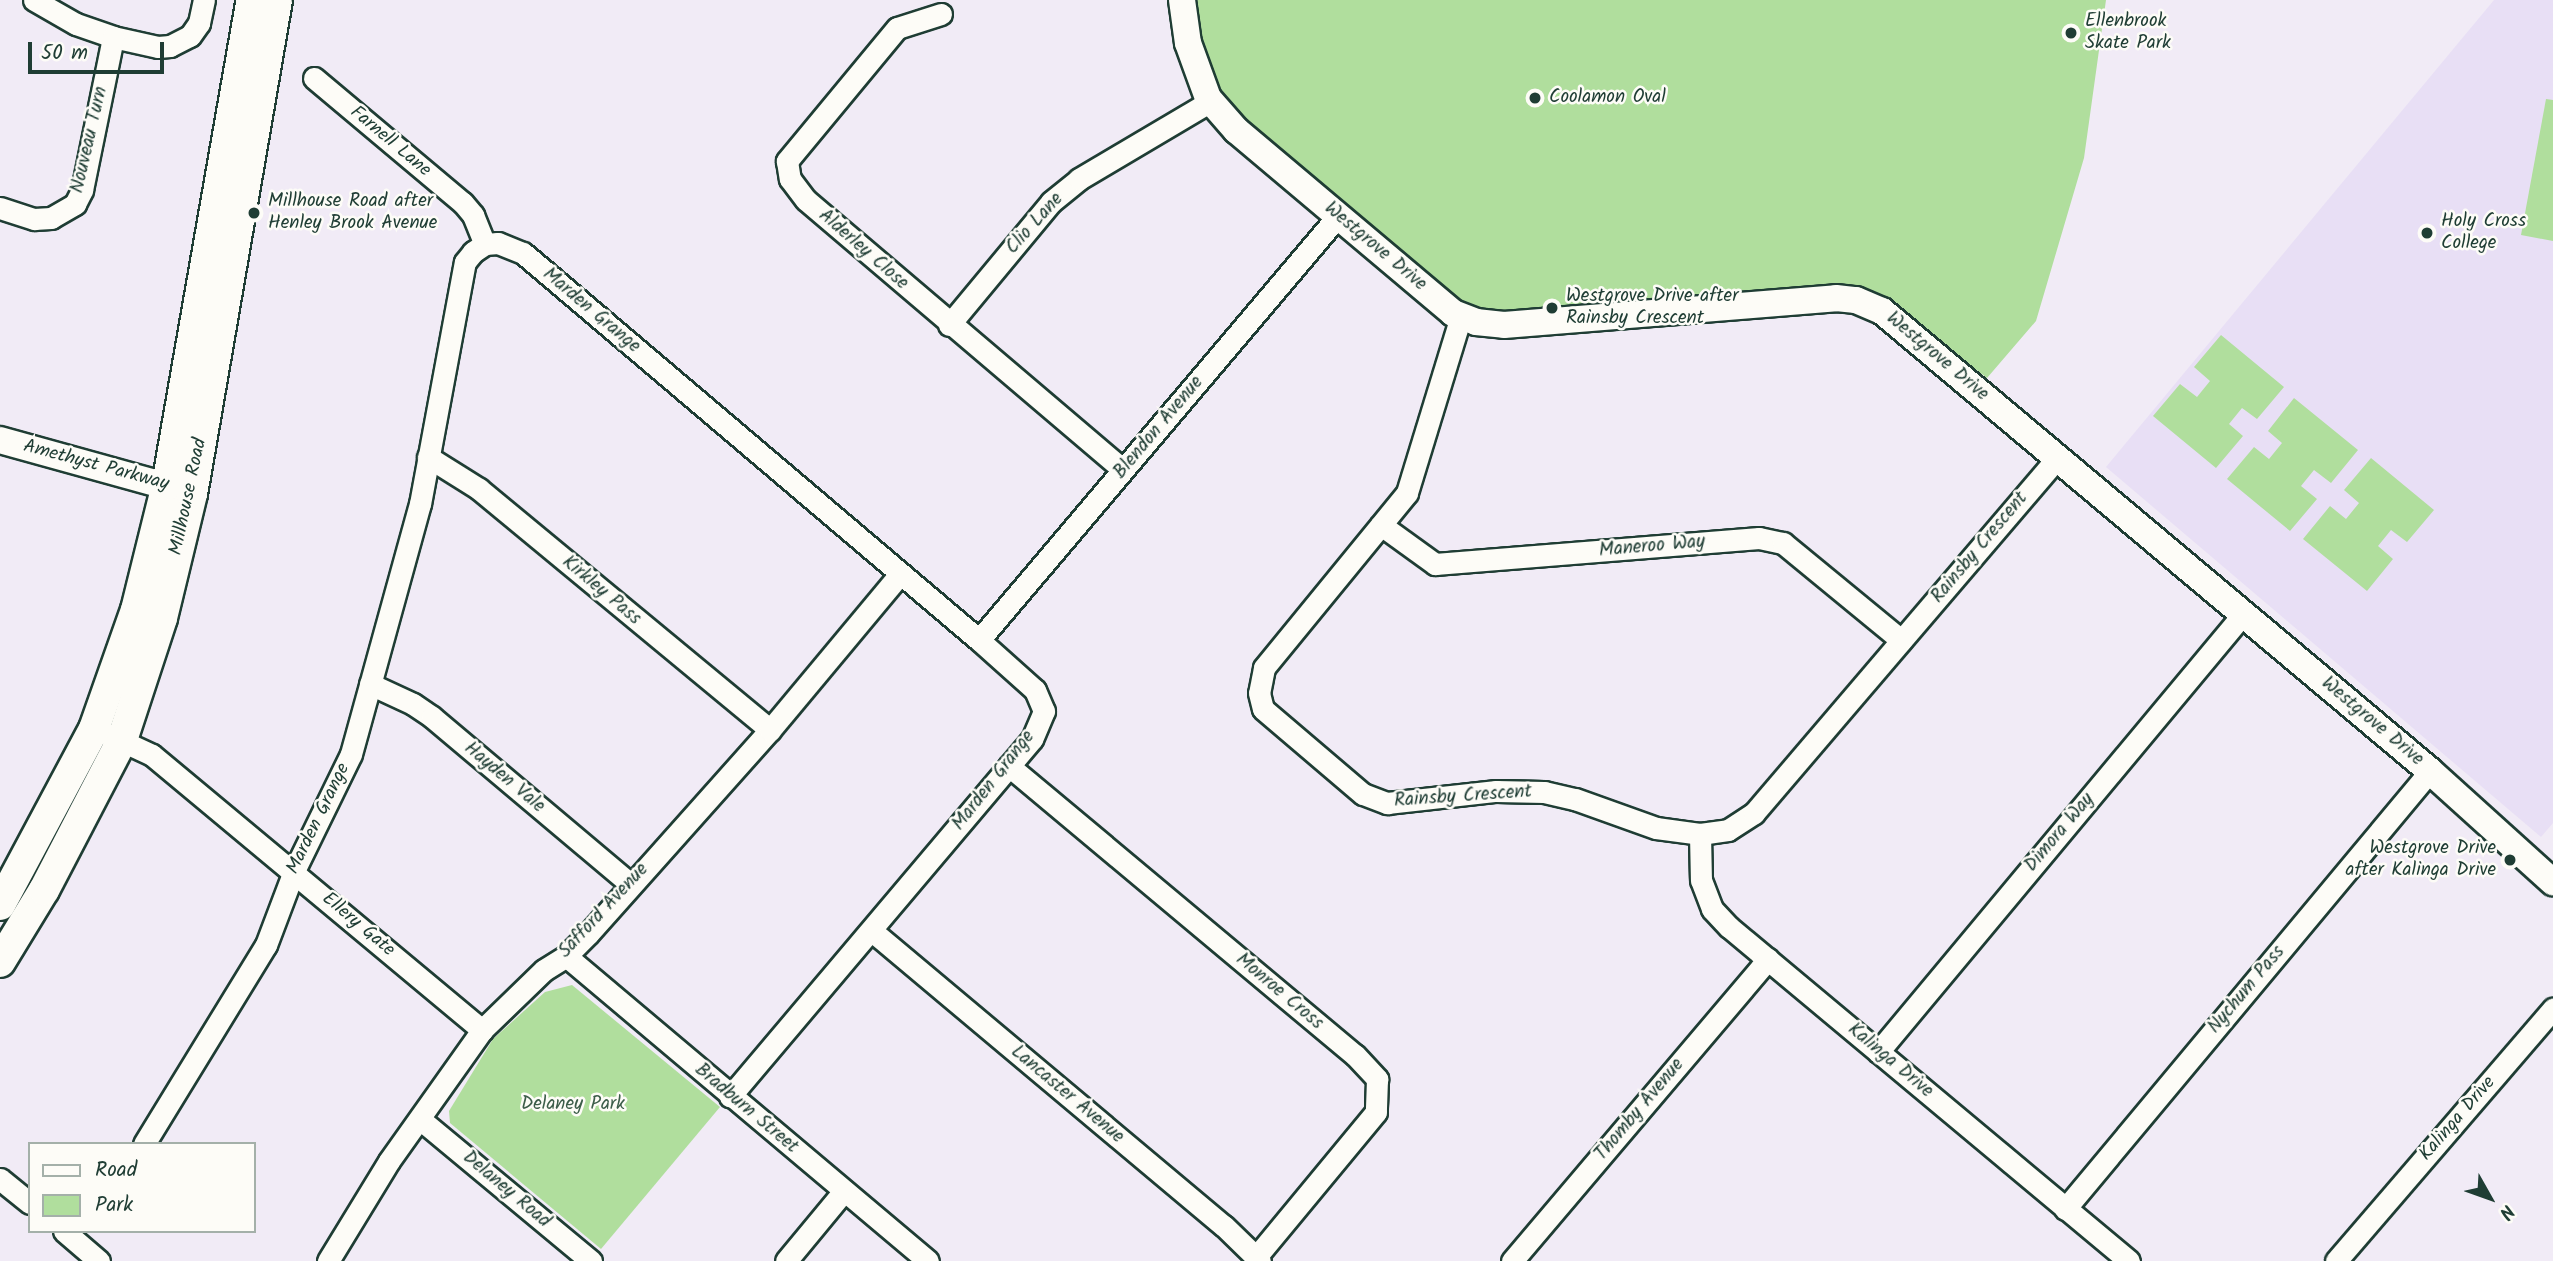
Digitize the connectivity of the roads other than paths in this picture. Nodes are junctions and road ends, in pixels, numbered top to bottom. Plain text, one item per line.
1 (34, 0) edge
2 (204, 0) edge
3 (252, 0) edge
4 (276, 0) edge
5 (1182, 0) edge
6 (941, 14) dead end
7 (113, 37) junction
8 (314, 78) dead end
9 (1211, 101) junction
10 (0, 208) edge
11 (1338, 216) junction
12 (485, 244) junction
13 (1461, 317) junction
14 (950, 325) junction
15 (0, 440) edge
16 (428, 457) junction
17 (2057, 458) junction
18 (1123, 470) junction
19 (179, 489) junction
20 (1381, 525) junction
21 (900, 574) junction
22 (2243, 614) junction
23 (979, 640) junction
24 (1901, 640) junction
25 (370, 684) junction
26 (94, 729) junction
27 (770, 730) junction
28 (122, 740) junction
29 (1009, 766) junction
30 (2430, 771) junction
31 (1700, 834) junction
32 (293, 871) junction
33 (2553, 882) edge
34 (630, 884) junction
35 (0, 905) edge
36 (872, 931) junction
37 (566, 956) junction
38 (1768, 959) junction
39 (0, 962) edge
40 (2553, 1009) edge
41 (482, 1030) junction
42 (1878, 1052) junction
43 (730, 1097) junction
44 (421, 1119) junction
45 (145, 1142) edge
46 (0, 1179) edge
47 (844, 1191) junction
48 (28, 1201) edge
49 (2065, 1209) junction
50 (66, 1233) edge
51 (89, 1251) edge
52 (584, 1259) edge
53 (1258, 1259) edge
54 (328, 1261) edge
55 (786, 1261) edge
56 (928, 1261) edge
57 (1512, 1261) edge
58 (2129, 1261) edge
59 (2336, 1261) edge

1 - 7 street
2 - 7 street
3 - 19 main road, Millhouse Road
4 - 19 main road, Millhouse Road
5 - 9 street, Westgrove Drive
6 - 14 street, Alderley Close
7 - 10 street, Nouveau Turn
8 - 12 street, Farnell Lane
9 - 11 street, Westgrove Drive
9 - 14 street, Clio Lane
11 - 13 street, Westgrove Drive
11 - 18 street, Blendon Avenue
12 - 16 street, Marden Grange
12 - 21 street, Marden Grange
13 - 17 street, Westgrove Drive
13 - 20 street, Rainsby Crescent
14 - 18 street, Alderley Close
15 - 19 street, Amethyst Parkway
16 - 25 street, Marden Grange
16 - 27 street, Kirkley Pass
17 - 22 street, Westgrove Drive
17 - 24 street, Rainsby Crescent
18 - 23 street, Blendon Avenue
19 - 26 main road, Millhouse Road
19 - 28 main road, Millhouse Road
20 - 24 street, Maneroo Way
20 - 31 street, Rainsby Crescent
21 - 23 street, Marden Grange
21 - 27 street, Safford Avenue
22 - 30 street, Westgrove Drive
22 - 42 street, Dimora Way
23 - 29 street, Marden Grange
24 - 31 street, Rainsby Crescent
25 - 32 street, Marden Grange
25 - 34 street, Hayden Vale
26 - 28 street, Ellery Gate
26 - 35 main road, Millhouse Road
27 - 34 street, Safford Avenue
28 - 32 street, Ellery Gate
28 - 39 main road, Millhouse Road
29 - 36 street, Marden Grange
29 - 53 street, Monroe Cross
30 - 33 street, Westgrove Drive
30 - 49 street, Nychum Pass
31 - 38 street, Kalinga Drive
32 - 41 street, Ellery Gate
32 - 45 street, Marden Grange
34 - 37 street, Safford Avenue
36 - 43 street, Marden Grange
36 - 53 street, Lancaster Avenue
37 - 41 street, Safford Avenue
37 - 43 street, Bradburn Street
38 - 42 street, Kalinga Drive
38 - 57 street, Thomby Avenue
40 - 59 street, Kalinga Drive
41 - 44 street, Safford Avenue
42 - 49 street, Kalinga Drive
43 - 47 street, Bradburn Street
44 - 52 street, Delaney Road
44 - 54 street, Safford Avenue
46 - 48 street
47 - 55 street
47 - 56 street, Bradburn Street
49 - 58 street, Kalinga Drive
50 - 51 street

